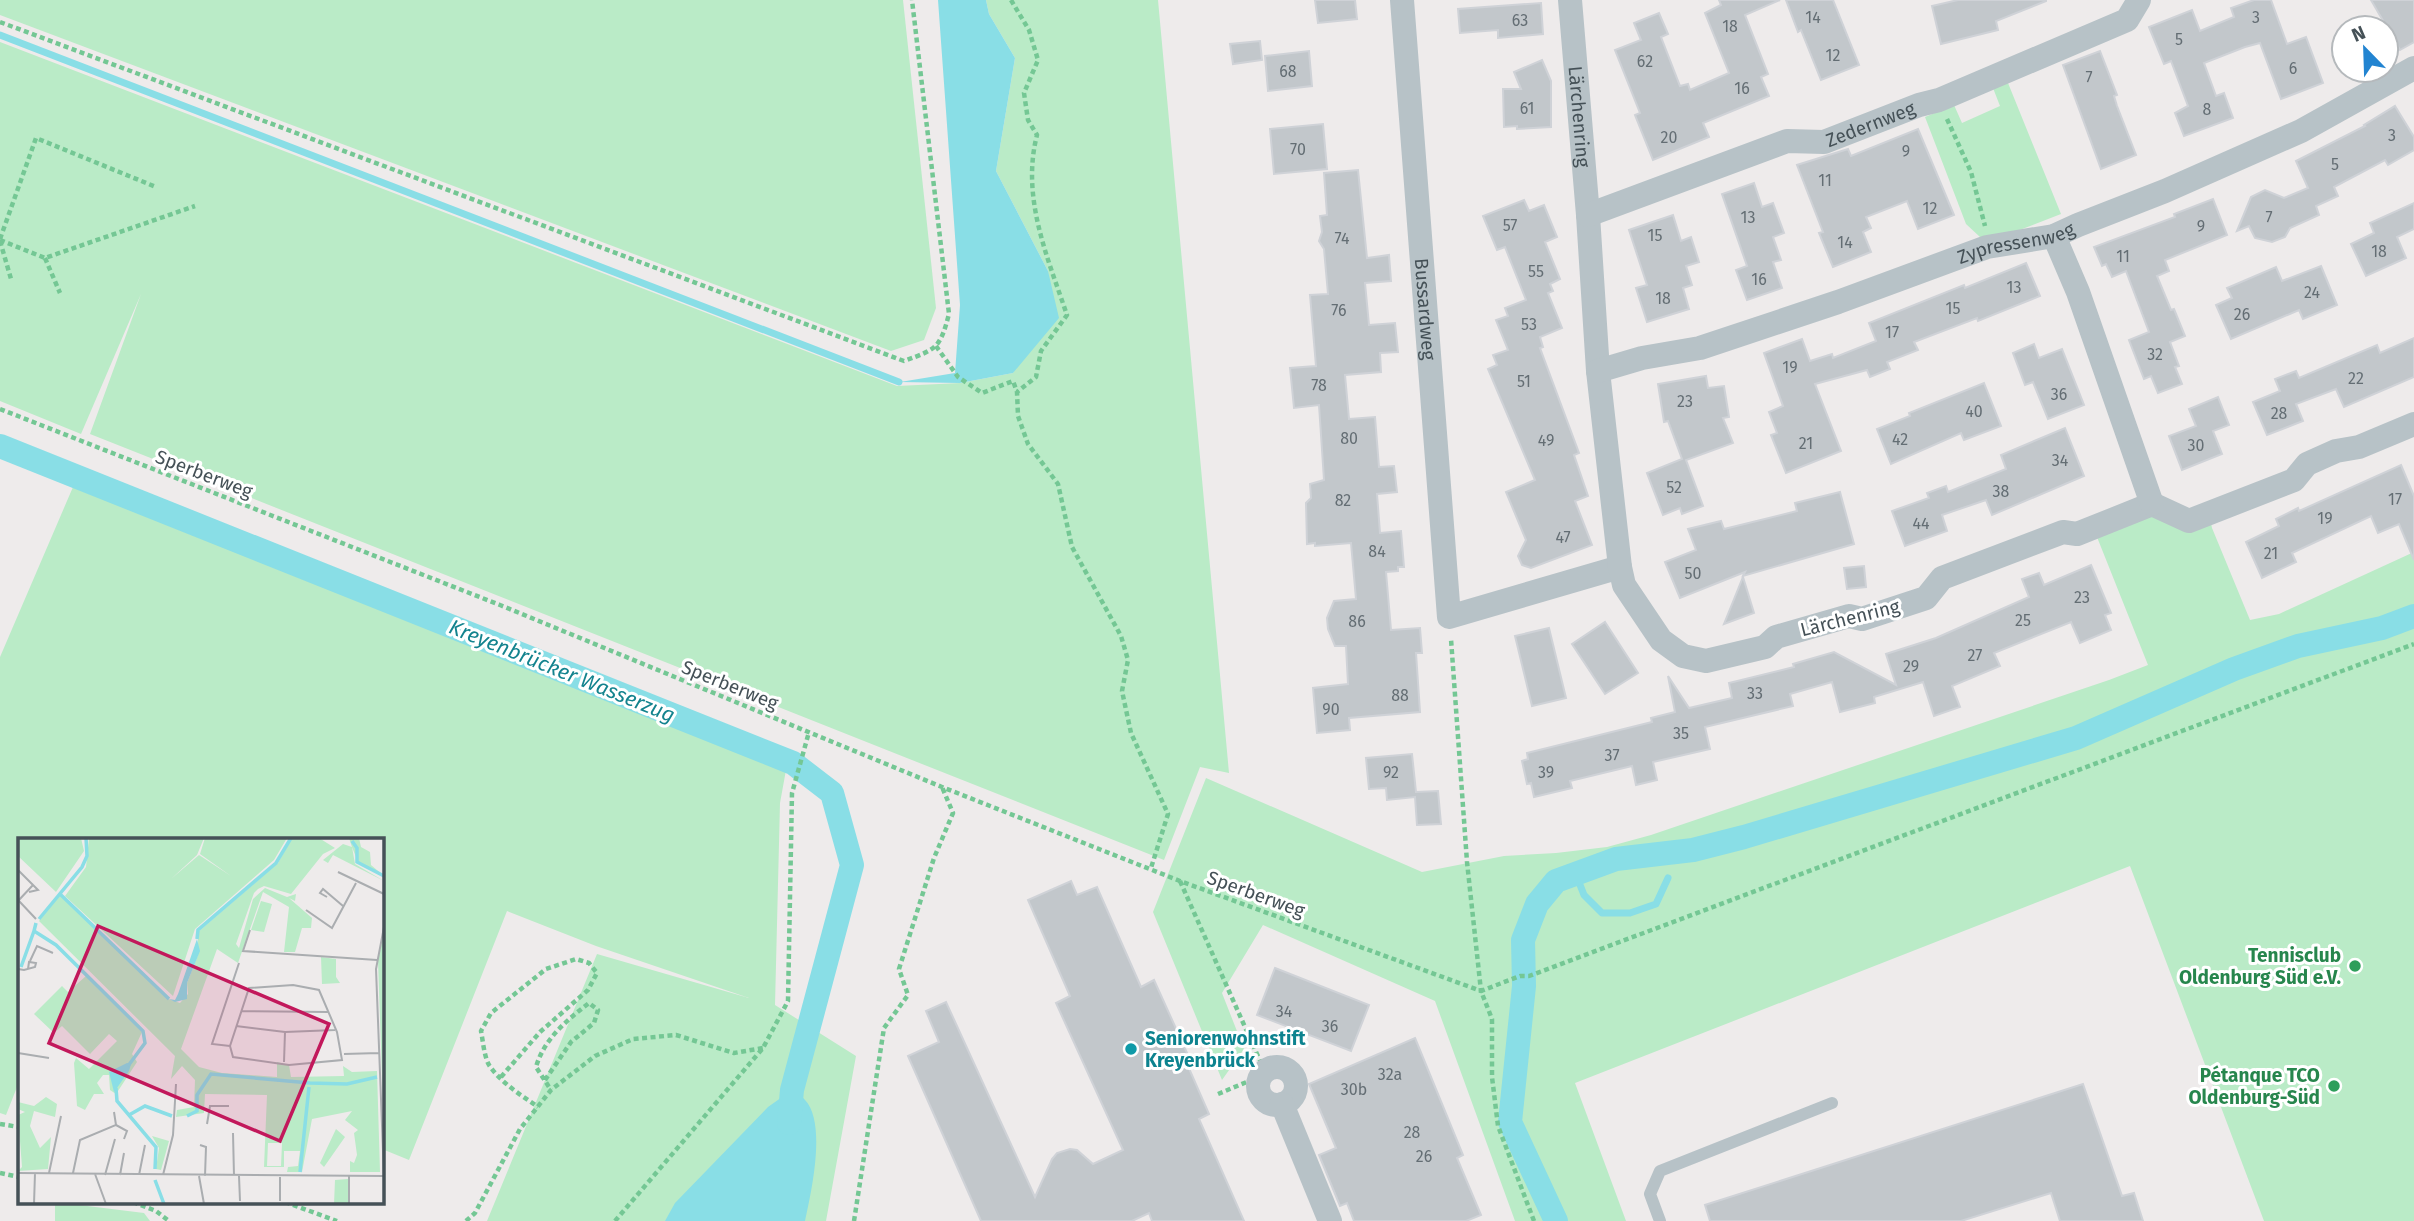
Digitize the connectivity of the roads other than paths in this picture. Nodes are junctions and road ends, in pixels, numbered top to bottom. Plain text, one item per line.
1 (1402, 0) edge
2 (1570, 0) edge
3 (2139, 0) edge
4 (2414, 68) edge
5 (1588, 215) junction
6 (2054, 236) junction
7 (1598, 371) junction
8 (2414, 424) edge
9 (2152, 504) junction
10 (1620, 567) junction
11 (1263, 1074) road end
12 (1832, 1103) dead end
13 (1329, 1221) edge
14 (1660, 1221) edge

1 - 10 street, Bussardweg
2 - 5 street, Lärchenring
3 - 5 street, Zedernweg
4 - 6 street, Zypressenweg
5 - 7 street, Lärchenring
6 - 7 street, Zypressenweg
6 - 9 street
7 - 10 street, Lärchenring
8 - 9 street
9 - 10 street, Lärchenring
11 - 13 street
12 - 14 lane

